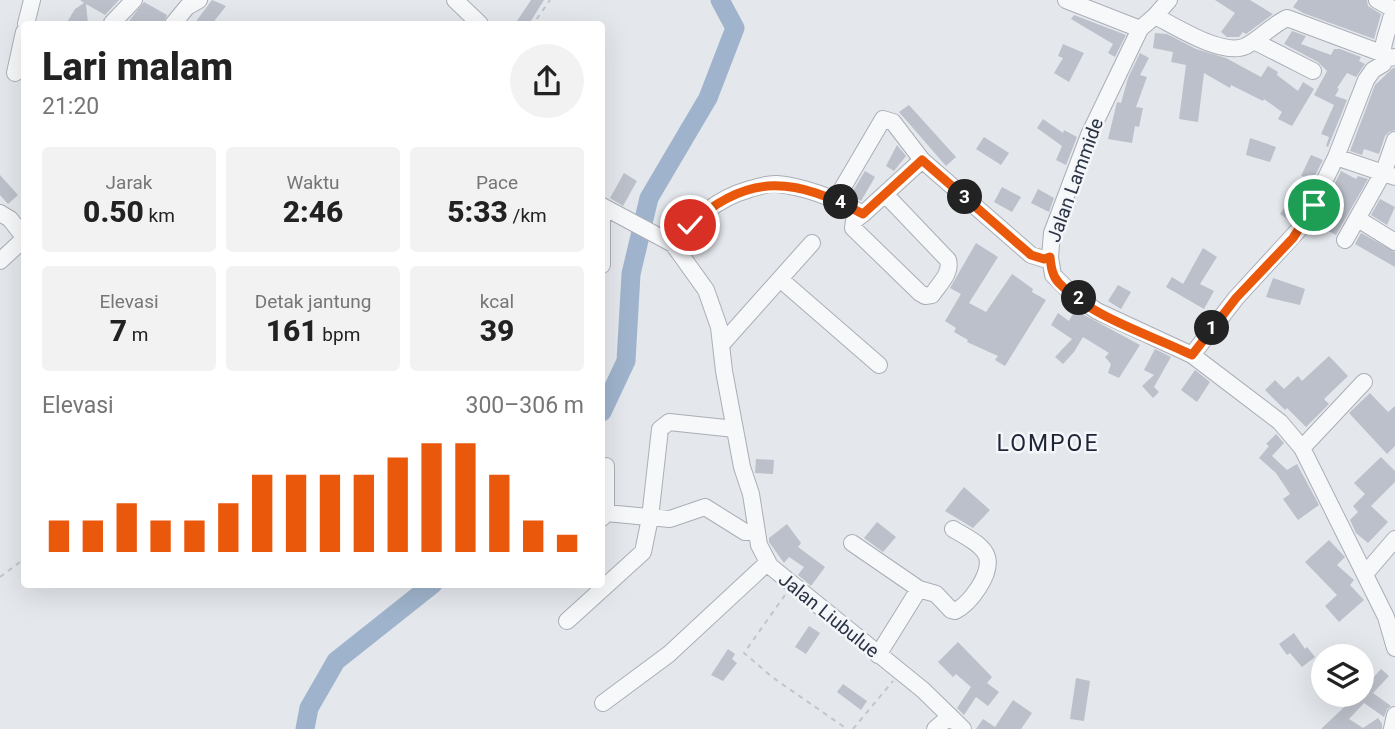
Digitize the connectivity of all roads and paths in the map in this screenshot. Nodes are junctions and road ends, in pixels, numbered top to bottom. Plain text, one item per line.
1 (32, 0) edge
2 (134, 0) edge
3 (199, 0) edge
4 (456, 0) edge
5 (550, 0) edge
6 (1066, 0) edge
7 (1169, 0) edge
8 (1377, 0) edge
9 (1394, 10) edge
10 (1155, 16) junction
11 (536, 20) edge
12 (27, 21) edge
13 (112, 21) edge
14 (175, 21) edge
15 (477, 21) edge
16 (1140, 29) junction
17 (1254, 41) junction
18 (1388, 55) edge
19 (0, 65) edge
20 (1313, 71) dead end
21 (20, 75) edge
22 (1395, 140) edge
23 (1336, 157) junction
24 (922, 160) junction
25 (1389, 174) edge
26 (885, 194) junction
27 (836, 199) junction
28 (605, 208) edge
29 (0, 213) edge
30 (863, 214) junction
31 (1358, 219) junction
32 (21, 234) edge
33 (1345, 240) dead end
34 (21, 241) edge
35 (1395, 242) edge
36 (812, 243) dead end
37 (675, 247) junction
38 (1050, 257) junction
39 (0, 261) edge
40 (780, 279) junction
41 (722, 345) junction
42 (1192, 355) junction
43 (879, 365) dead end
44 (1364, 382) dead end
45 (735, 429) junction
46 (1302, 448) junction
47 (606, 466) dead end
48 (605, 490) edge
49 (605, 515) edge
50 (650, 518) junction
51 (954, 529) dead end
52 (757, 533) junction
53 (1395, 539) edge
54 (852, 543) dead end
55 (21, 561) edge
56 (767, 563) junction
57 (1365, 573) junction
58 (0, 577) edge
59 (792, 585) junction
60 (605, 586) edge
61 (603, 588) edge
62 (919, 589) junction
63 (1391, 620) edge
64 (567, 621) dead end
65 (1395, 648) edge
66 (878, 655) junction
67 (900, 672) junction
68 (603, 703) dead end
69 (1395, 715) edge
70 (950, 716) junction
71 (847, 729) edge
72 (853, 729) edge
73 (935, 729) edge
74 (963, 729) edge
75 (1392, 729) edge

1 - 12 street
2 - 13 street
3 - 14 street
4 - 15 street
5 - 11 path
6 - 16 street
7 - 10 street, Jalan Lammide
8 - 9 street
9 - 18 street
10 - 16 street, Jalan Lammide
10 - 17 street
16 - 38 street, Jalan Lammide
17 - 18 street
17 - 20 street
18 - 23 street
19 - 21 street
22 - 25 street
23 - 25 street
23 - 42 street
24 - 26 street
24 - 27 street
24 - 38 street
25 - 31 street
26 - 30 street
26 - 30 street
27 - 30 street
27 - 37 street
28 - 37 street
29 - 32 street
31 - 33 street
31 - 35 street
34 - 39 street
36 - 40 street
37 - 41 street, Jalan Liubulue
38 - 42 street, Jalan Lammide
40 - 41 street
40 - 43 street
41 - 45 street, Jalan Liubulue
42 - 46 street, Jalan Lammide
44 - 46 street
45 - 50 street
45 - 52 street, Jalan Liubulue
46 - 57 street, Jalan Lammide
47 - 48 street
49 - 50 street
50 - 52 street
50 - 60 street
51 - 62 street
52 - 56 street, Jalan Liubulue
53 - 57 street
54 - 62 street
55 - 58 path
56 - 59 street, Jalan Liubulue
56 - 68 street
57 - 63 street, Jalan Lammide
59 - 66 street, Jalan Liubulue
59 - 71 path
61 - 64 street
62 - 66 street
63 - 65 street, Jalan Lammide
66 - 67 street, Jalan Liubulue
67 - 70 street, Jalan Liubulue
67 - 72 path
69 - 75 street
70 - 73 street
70 - 74 street, Jalan Liubulue

